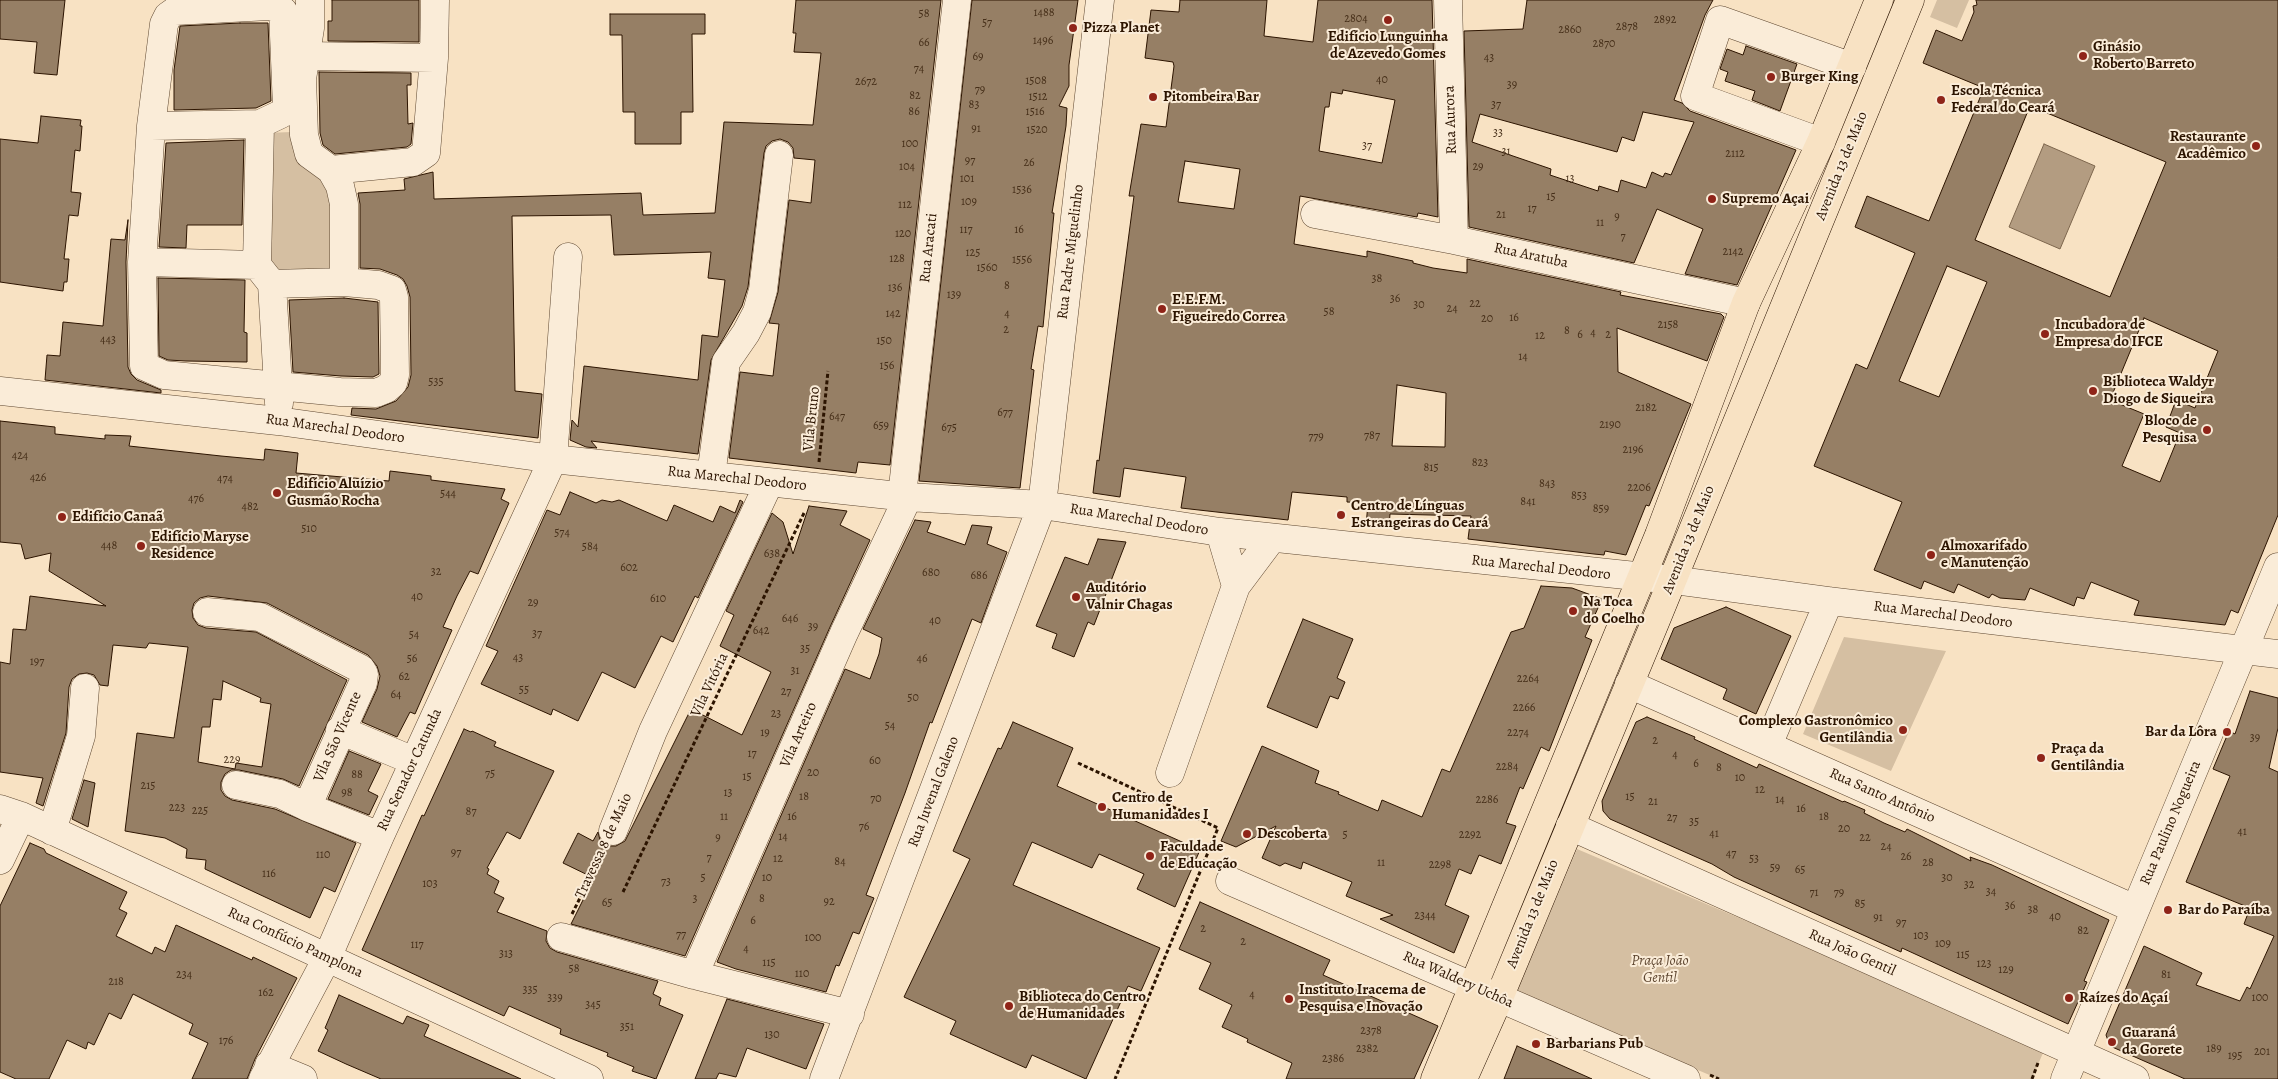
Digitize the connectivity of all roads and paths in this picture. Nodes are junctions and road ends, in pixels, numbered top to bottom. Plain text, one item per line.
1 (310, 0) edge
2 (435, 0) edge
3 (956, 0) edge
4 (1100, 0) edge
5 (1448, 0) edge
6 (1879, 0) edge
7 (1910, 0) edge
8 (241, 4) edge
9 (307, 56) junction
10 (434, 58) junction
11 (1852, 67) junction
12 (260, 124) junction
13 (151, 126) junction
14 (1821, 142) junction
15 (779, 155) dead end
16 (331, 170) junction
17 (1315, 214) dead end
18 (1454, 240) junction
19 (568, 257) dead end
20 (142, 262) junction
21 (264, 274) junction
22 (344, 282) junction
23 (1746, 303) junction
24 (828, 370) dead end
25 (0, 392) edge
26 (279, 404) junction
27 (553, 460) junction
28 (710, 476) junction
29 (817, 479) junction
30 (769, 482) junction
31 (905, 496) junction
32 (1042, 505) junction
33 (1220, 532) junction
34 (1272, 538) junction
35 (2278, 567) edge
36 (1641, 578) junction
37 (1673, 580) junction
38 (1236, 586) junction
39 (1829, 601) junction
40 (207, 612) dead end
41 (2244, 651) junction
42 (2278, 654) edge
43 (1629, 684) junction
44 (86, 688) dead end
45 (340, 730) junction
46 (1768, 744) junction
47 (414, 761) junction
48 (1078, 764) dead end
49 (1170, 773) dead end
50 (236, 784) dead end
51 (307, 807) junction
52 (10, 812) edge
53 (1570, 826) junction
54 (52, 831) junction
55 (613, 831) joint
56 (380, 836) junction
57 (0, 860) edge
58 (1230, 881) dead end
59 (623, 892) dead end
60 (2136, 909) junction
61 (561, 937) joint
62 (327, 958) junction
63 (694, 975) junction
64 (1473, 987) junction
65 (1499, 998) junction
66 (850, 1014) junction
67 (2076, 1053) junction
68 (547, 1070) edge
69 (266, 1072) edge
70 (303, 1079) edge
71 (590, 1079) edge
72 (824, 1079) edge
73 (1115, 1079) edge
74 (1435, 1079) edge
75 (1463, 1079) edge
76 (1686, 1079) edge
77 (2066, 1079) edge
78 (2135, 1079) edge

1 - 9 street
2 - 10 street
3 - 31 street, Rua Aracati
4 - 32 street, Rua Padre Miguelinho
5 - 18 street, Rua Aurora
6 - 11 main road, Avenida 13 de Maio
7 - 37 main road, Avenida 13 de Maio
8 - 12 street
8 - 13 street
9 - 10 street
9 - 16 street
10 - 16 street
11 - 14 main road, Avenida 13 de Maio
11 - 14 street
12 - 13 street
12 - 21 street
13 - 20 street
14 - 23 main road, Avenida 13 de Maio
15 - 28 street
16 - 22 street
17 - 18 street, Rua Aratuba
18 - 23 street, Rua Aratuba
19 - 27 street
20 - 21 street
20 - 26 street
21 - 22 street
21 - 26 street
22 - 26 street
23 - 36 main road, Avenida 13 de Maio
24 - 29 path, Vila Bruno
25 - 26 street, Rua Marechal Deodoro
26 - 27 street, Rua Marechal Deodoro
27 - 28 street, Rua Marechal Deodoro
27 - 47 street, Rua Senador Catunda
28 - 30 street, Rua Marechal Deodoro
29 - 30 street, Rua Marechal Deodoro
29 - 31 street, Rua Marechal Deodoro
29 - 59 path, Vila Vitória
30 - 55 street, Travessa 8 de Maio
31 - 32 street, Rua Marechal Deodoro
31 - 63 street, Vila Arteiro
32 - 33 street, Rua Marechal Deodoro
32 - 66 street, Rua Juvenal Galeno
33 - 34 street, Rua Marechal Deodoro
33 - 38 street
34 - 36 street, Rua Marechal Deodoro
34 - 38 street
35 - 41 street, Rua Paulino Nogueira
36 - 37 street, Rua Marechal Deodoro
36 - 64 main road, Avenida 13 de Maio
37 - 39 street, Rua Marechal Deodoro
37 - 43 main road, Avenida 13 de Maio
38 - 49 street
39 - 41 street, Rua Marechal Deodoro
39 - 46 street
40 - 45 street, Vila São Vicente
41 - 42 street, Rua Marechal Deodoro
41 - 60 street, Rua Paulino Nogueira
43 - 46 street, Rua Santo Antônio
43 - 53 main road, Avenida 13 de Maio
44 - 54 street
45 - 47 street
45 - 51 street, Vila São Vicente
46 - 60 street, Rua Santo Antônio
47 - 56 street, Rua Senador Catunda
48 - 73 path
50 - 51 street
51 - 56 street
52 - 54 street, Rua Confúcio Pamplona
52 - 57 street
53 - 65 main road, Avenida 13 de Maio
53 - 67 street, Rua João Gentil
54 - 62 street, Rua Confúcio Pamplona
55 - 61 path, Travessa 8 de Maio
56 - 62 street, Rua Senador Catunda
58 - 64 street, Rua Waldery Uchôa
60 - 67 street, Rua Paulino Nogueira
61 - 63 street
62 - 68 street, Rua Confúcio Pamplona
62 - 69 street, Rua Senador Catunda
63 - 66 street
64 - 65 street, Rua Waldery Uchôa
64 - 74 main road, Avenida 13 de Maio
65 - 75 main road, Avenida 13 de Maio
65 - 76 street, Rua Waldery Uchôa
66 - 72 street, Rua Juvenal Galeno
67 - 77 street, Rua Paulino Nogueira
67 - 78 street, Rua João Gentil
68 - 71 street, Rua Confúcio Pamplona
69 - 70 street

